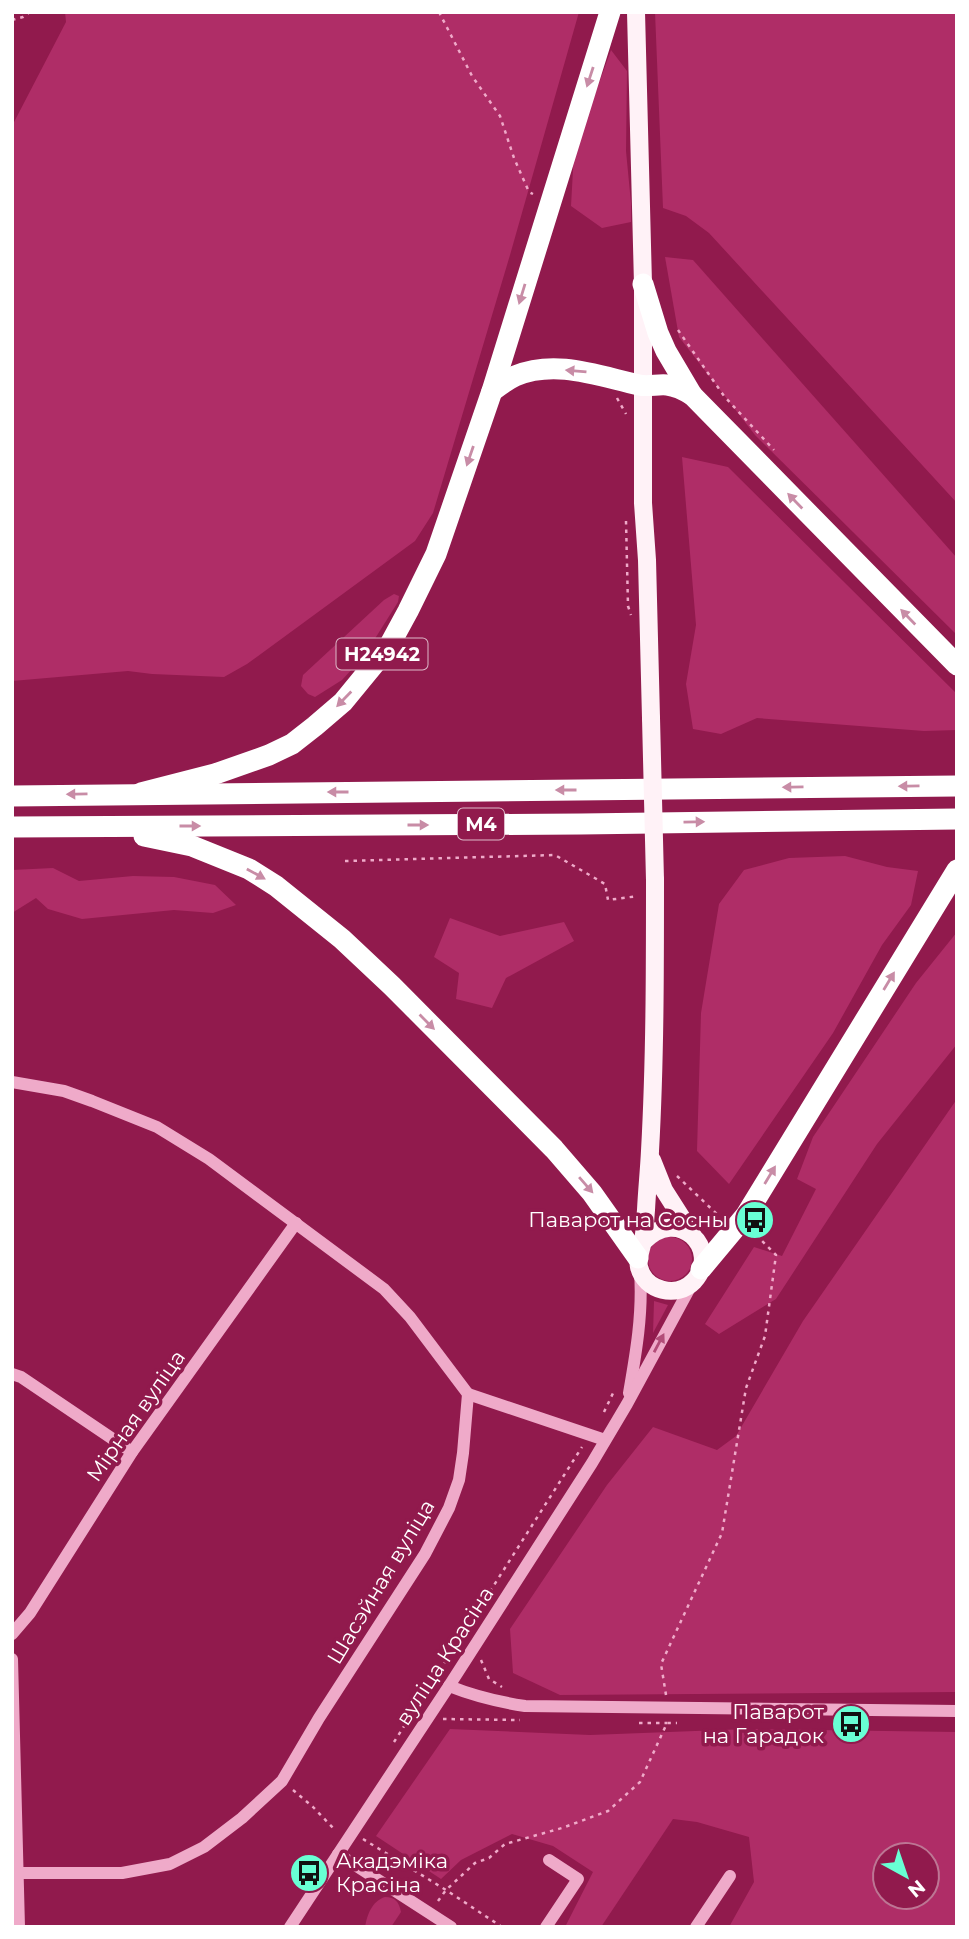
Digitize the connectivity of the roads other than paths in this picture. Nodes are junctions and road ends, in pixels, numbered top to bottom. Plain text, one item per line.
1 (610, 12) edge
2 (636, 12) edge
3 (643, 284) junction
4 (642, 386) junction
5 (492, 391) junction
6 (692, 395) junction
7 (957, 665) edge
8 (957, 786) edge
9 (141, 793) junction
10 (12, 796) edge
11 (957, 819) edge
12 (12, 827) edge
13 (97, 827) junction
14 (957, 870) edge
15 (12, 1082) edge
16 (650, 1154) junction
17 (296, 1223) junction
18 (695, 1239) junction
19 (640, 1256) junction
20 (697, 1275) junction
21 (12, 1374) edge
22 (468, 1394) junction
23 (627, 1404) junction
24 (605, 1440) junction
25 (132, 1452) junction
26 (12, 1634) edge
27 (12, 1660) edge
28 (449, 1686) junction
29 (957, 1711) edge
30 (338, 1854) junction
31 (549, 1860) dead end
32 (15, 1873) edge
33 (730, 1876) dead end
34 (19, 1927) edge
35 (289, 1927) edge
36 (451, 1927) edge
37 (546, 1927) edge
38 (696, 1927) edge

1 -> 5 highway, Н24942
2 - 3 main road
3 - 4 main road
3 - 6 highway
4 -> 5 highway
4 - 6 highway
4 - 16 main road, bridge
5 -> 9 highway, Н24942
7 -> 6 highway
8 -> 9 highway, М4
9 -> 10 highway, М4
13 -> 11 highway, М4
12 - 13 highway, М4
13 -> 19 highway
20 -> 14 highway
15 - 17 street
16 - 18 main road
16 - 19 main road
17 - 22 street
17 - 25 street, Мірная вуліца
18 - 19 main road
18 - 20 main road
19 - 20 main road
19 - 23 street, вуліца Красіна
23 -> 20 street, вуліца Красіна
21 - 25 street
22 - 24 street
22 - 32 street, Шасэйная вуліца
23 - 24 street, вуліца Красіна
24 - 28 street, вуліца Красіна
25 - 26 street, Мірная вуліца
27 - 32 street
28 - 29 street
28 - 30 street, вуліца Красіна
30 - 35 street, вуліца Красіна
30 - 36 street
31 - 37 street
32 - 34 street
33 - 38 street

